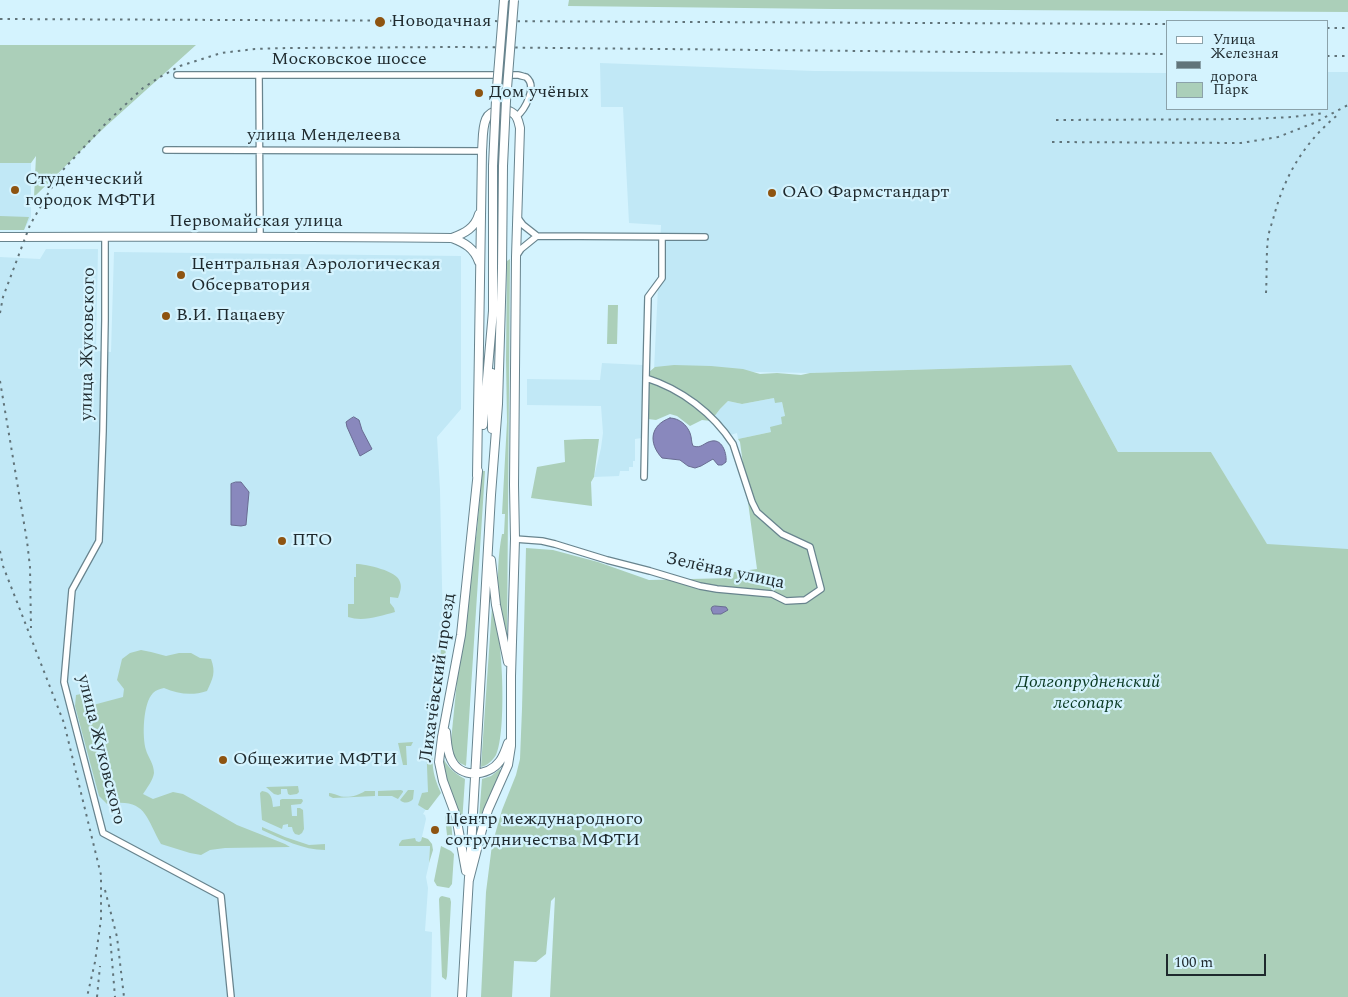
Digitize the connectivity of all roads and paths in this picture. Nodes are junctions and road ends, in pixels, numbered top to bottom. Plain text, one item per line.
1 (504, 0) edge
2 (514, 0) edge
3 (177, 75) dead end
4 (259, 75) junction
5 (516, 117) junction
6 (166, 150) dead end
7 (260, 150) junction
8 (482, 151) junction
9 (481, 204) junction
10 (517, 217) junction
11 (260, 236) junction
12 (537, 236) junction
13 (705, 236) dead end
14 (0, 237) edge
15 (662, 237) junction
16 (105, 238) junction
17 (452, 238) junction
18 (516, 257) junction
19 (481, 266) junction
20 (493, 311) junction
21 (646, 378) junction
22 (477, 476) junction
23 (644, 477) dead end
24 (491, 495) junction
25 (489, 538) junction
26 (515, 539) junction
27 (511, 676) junction
28 (446, 718) junction
29 (510, 736) junction
30 (475, 774) junction
31 (469, 880) junction
32 (232, 997) edge
33 (462, 997) edge

1 - 20 main road, Лихачёвский проезд, bridge
2 - 24 main road, Лихачёвский проезд, bridge
3 - 4 street, Московское шоссе
4 - 5 street, Московское шоссе
4 - 7 street
5 - 8 main road, Лихачёвский проезд
5 - 10 main road
6 - 7 street, улица Менделеева
7 - 8 street, улица Менделеева
7 - 11 street
8 - 9 main road, Лихачёвский проезд
9 - 17 main road
9 - 19 main road, Лихачёвский проезд
10 - 12 street
10 - 18 main road
11 - 16 main road, Первомайская улица
11 - 17 main road, Первомайская улица
12 - 15 street
12 - 18 street
13 - 15 street
14 - 16 main road, Первомайская улица
15 - 21 street
16 - 32 street, улица Жуковского
17 - 19 main road
18 - 26 main road
19 - 22 main road, Лихачёвский проезд
20 - 22 main road, Лихачёвский проезд
20 - 24 main road, Лихачёвский проезд
21 - 23 street
21 - 26 street, Зелёная улица
22 - 28 main road, Лихачёвский проезд
24 - 25 main road, Лихачёвский проезд
25 - 27 main road
25 - 30 main road, Лихачёвский проезд
26 - 27 main road
27 - 29 main road, Лихачёвский проезд
28 - 30 main road
28 - 31 main road, Лихачёвский проезд
29 - 30 main road
29 - 31 main road, Лихачёвский проезд
30 - 31 main road, Лихачёвский проезд
31 - 33 main road, Лихачёвский проезд

